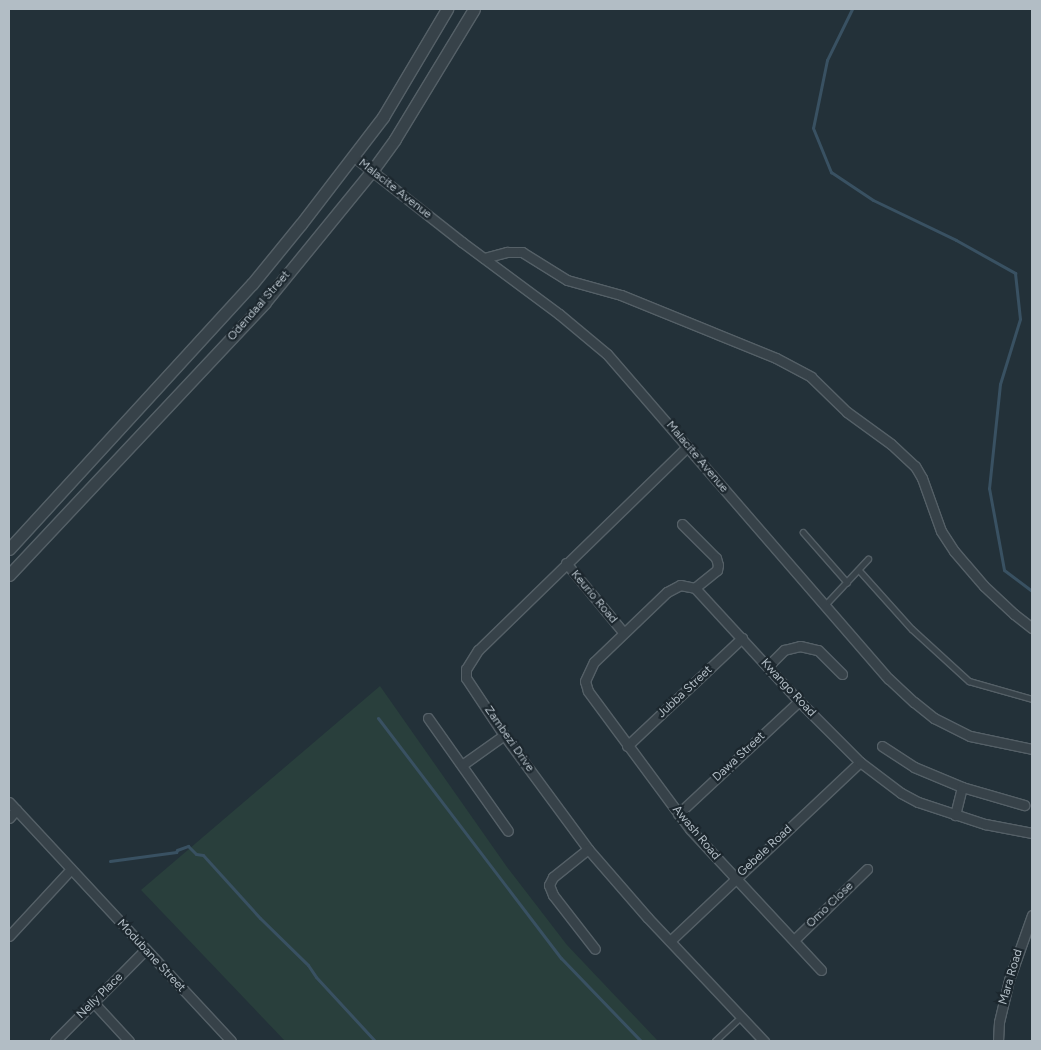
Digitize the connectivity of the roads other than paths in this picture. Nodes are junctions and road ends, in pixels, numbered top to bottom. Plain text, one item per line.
1 (447, 9) edge
2 (474, 9) edge
3 (354, 157) junction
4 (372, 171) junction
5 (484, 258) junction
6 (687, 447) junction
7 (682, 524) dead end
8 (802, 532) dead end
9 (9, 549) edge
10 (868, 559) dead end
11 (566, 563) junction
12 (858, 570) junction
13 (9, 575) edge
14 (847, 582) junction
15 (695, 588) junction
16 (825, 605) junction
17 (1032, 628) edge
18 (623, 632) junction
19 (742, 638) junction
20 (768, 666) junction
21 (842, 674) dead end
22 (1032, 699) edge
23 (799, 701) junction
24 (428, 718) dead end
25 (504, 735) junction
26 (627, 746) junction
27 (882, 746) dead end
28 (1032, 749) edge
29 (860, 762) junction
30 (462, 765) junction
31 (962, 787) junction
32 (9, 802) edge
33 (1024, 804) dead end
34 (16, 810) junction
35 (678, 814) junction
36 (955, 814) junction
37 (9, 818) edge
38 (508, 831) dead end
39 (1032, 832) edge
40 (588, 849) junction
41 (71, 869) junction
42 (867, 869) dead end
43 (735, 878) junction
44 (1032, 915) edge
45 (9, 936) edge
46 (794, 940) junction
47 (670, 941) junction
48 (595, 949) dead end
49 (145, 950) junction
50 (821, 970) dead end
51 (93, 1002) junction
52 (741, 1017) junction
53 (55, 1041) edge
54 (129, 1041) edge
55 (231, 1041) edge
56 (715, 1041) edge
57 (764, 1041) edge
58 (998, 1041) edge

1 - 3 street, Odendaal Street
2 - 4 street, Odendaal Street
3 - 4 street, Malacite Avenue
3 - 9 street, Odendaal Street
4 - 5 street, Malacite Avenue
4 - 13 street, Odendaal Street
5 - 6 street, Malacite Avenue
5 - 17 street
6 - 11 street, Zambezi Drive
6 - 16 street, Malacite Avenue
7 - 15 street
8 - 14 lane
10 - 12 lane
11 - 18 street, Keurio Road
11 - 25 street, Zambezi Drive
12 - 14 lane
12 - 22 lane
14 - 16 lane
15 - 18 street
15 - 19 street, Kwango Road
16 - 28 street, Malacite Avenue
18 - 26 street, Awash Road
19 - 20 street, Kwango Road
19 - 26 street, Jubba Street
20 - 21 street
20 - 23 street, Kwango Road
23 - 29 street, Kwango Road
23 - 35 street, Dawa Street
24 - 30 street
25 - 30 street
25 - 40 street, Zambezi Drive
26 - 35 street, Awash Road
27 - 31 street
29 - 36 street, Kwango Road
29 - 43 street, Gebele Road
30 - 38 street
31 - 33 street
31 - 36 street
32 - 34 street, Modubane Street
34 - 37 street
34 - 41 street, Modubane Street
35 - 43 street, Awash Road
36 - 39 street, Kwango Road
40 - 47 street, Zambezi Drive
40 - 48 street
41 - 45 street
41 - 49 street, Modubane Street
42 - 46 street, Omo Close
43 - 46 street, Awash Road
43 - 47 street, Gebele Road
44 - 58 street, Mara Road
46 - 50 street, Awash Road
47 - 52 street, Zambezi Drive
49 - 51 street, Nelly Place
49 - 55 street, Modubane Street
51 - 53 street, Nelly Place
51 - 54 street
52 - 56 lane
52 - 57 street, Zambezi Drive

